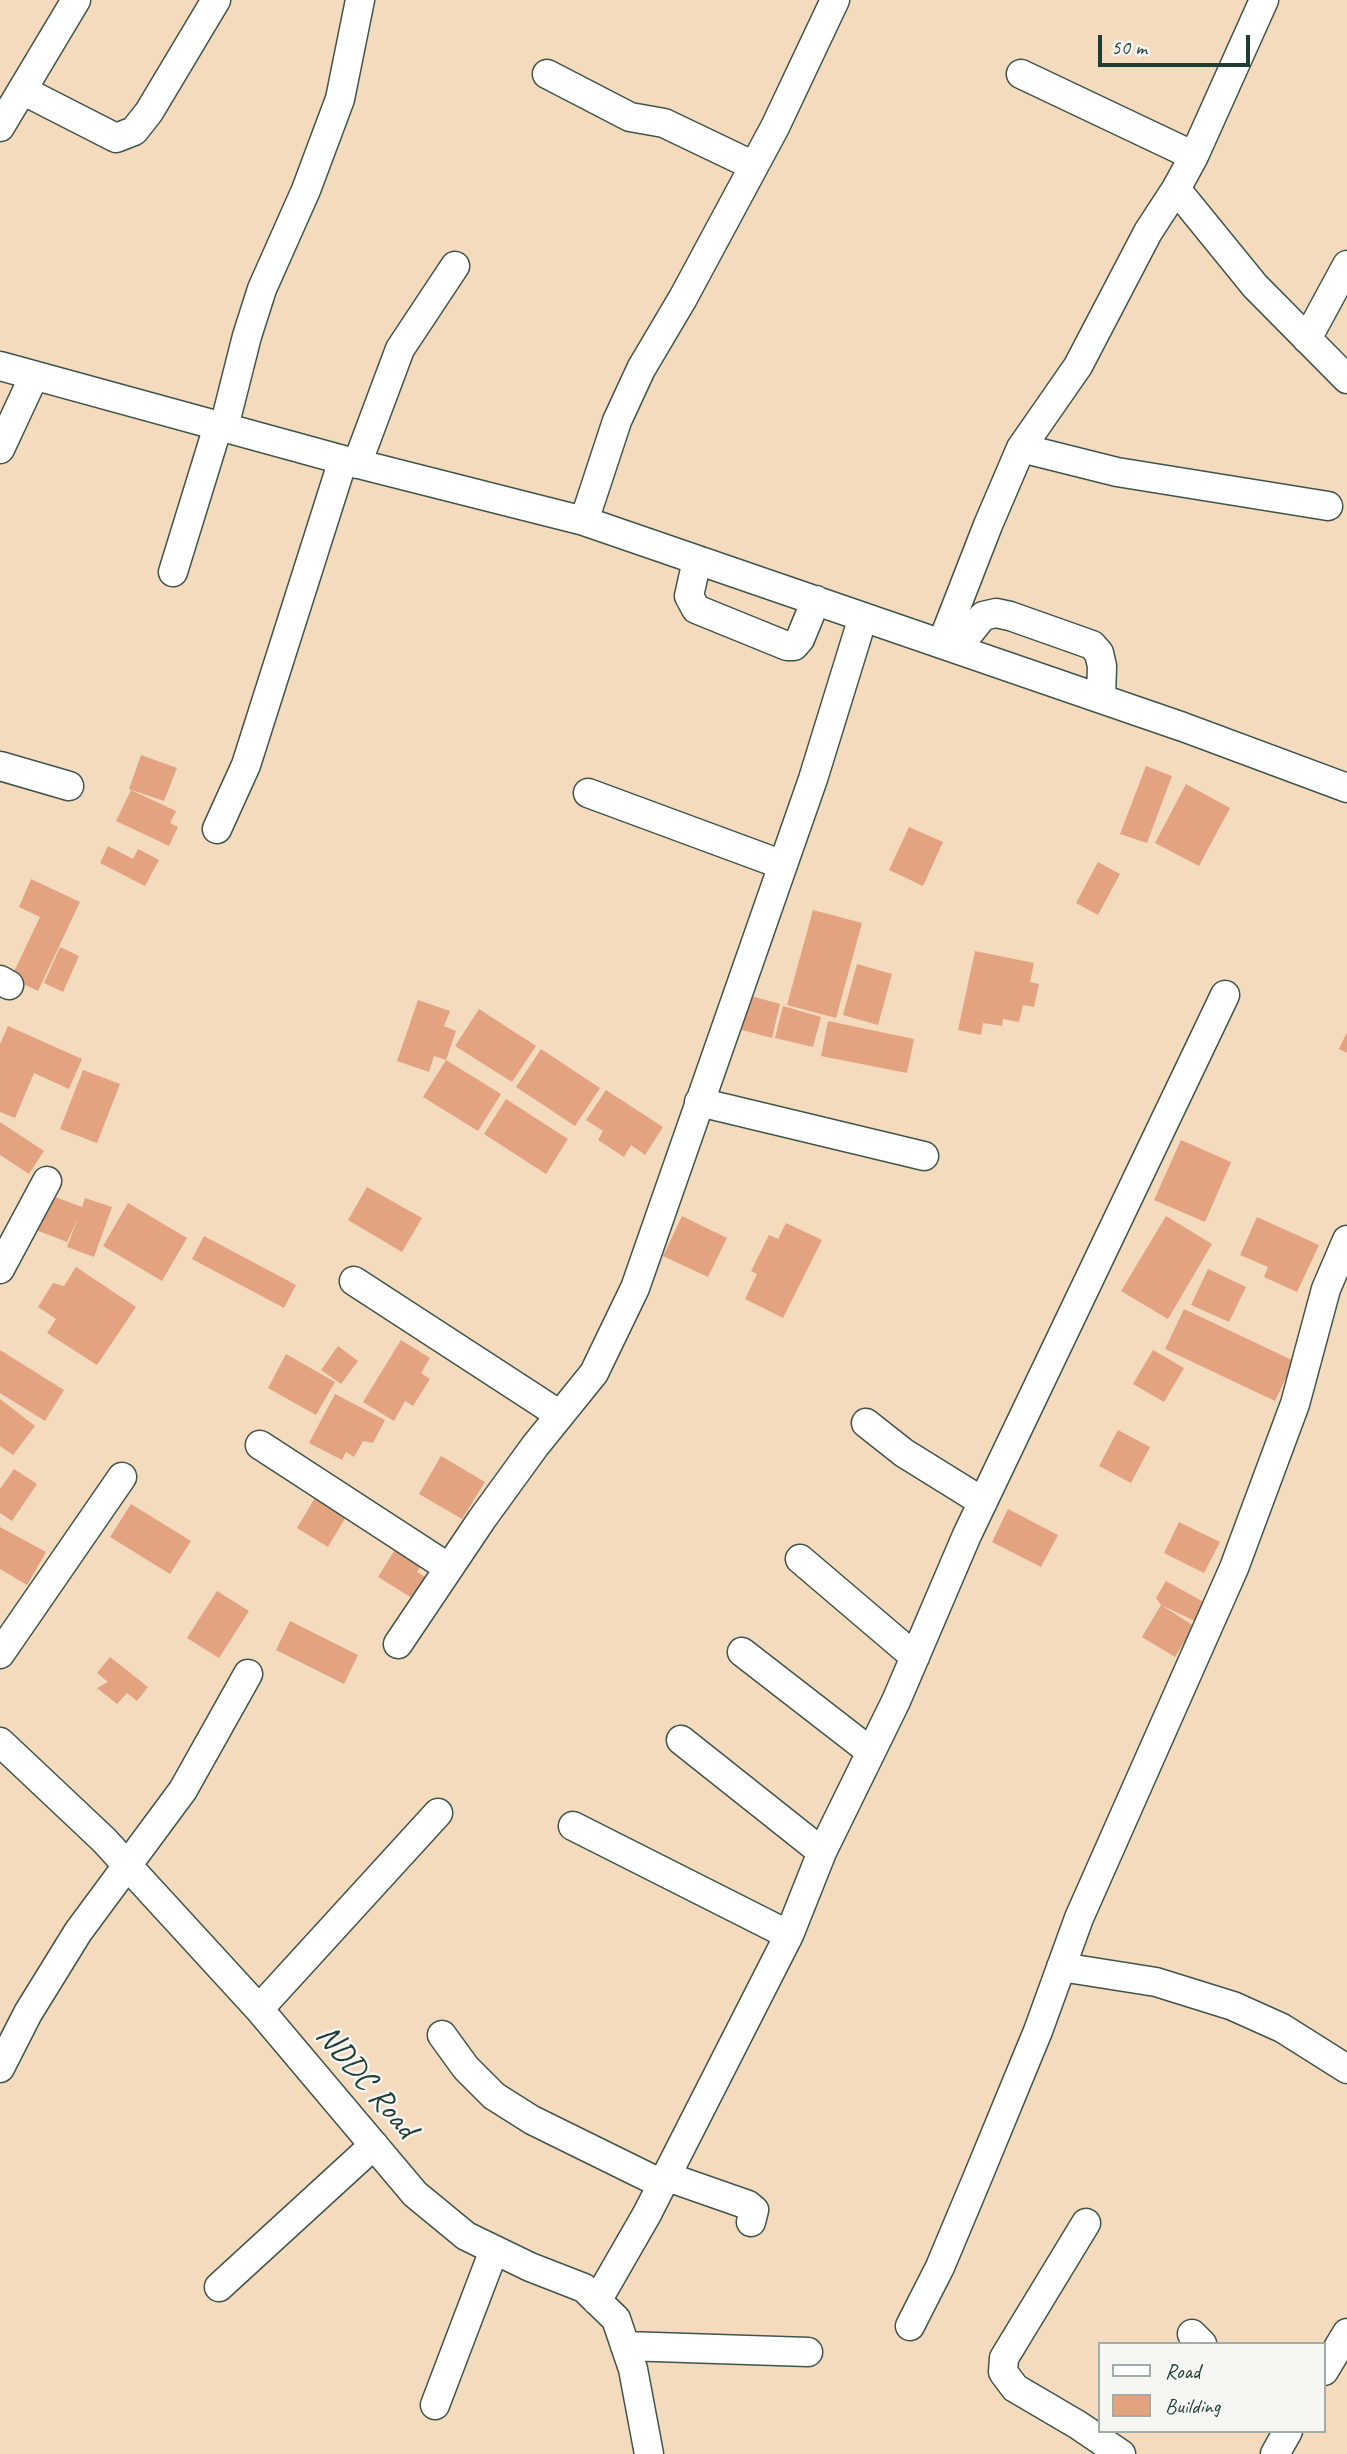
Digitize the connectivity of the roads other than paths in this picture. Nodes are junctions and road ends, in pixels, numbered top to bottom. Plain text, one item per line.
1 (76, 0) edge
2 (216, 0) edge
3 (360, 0) edge
4 (1264, 0) edge
5 (831, 2) edge
6 (547, 74) dead end
7 (1021, 74) dead end
8 (22, 90) junction
9 (0, 127) edge
10 (1194, 156) junction
11 (754, 166) junction
12 (1176, 189) junction
13 (1347, 265) edge
14 (455, 266) dead end
15 (1307, 339) junction
16 (0, 366) edge
17 (34, 376) junction
18 (1347, 379) edge
19 (221, 426) junction
20 (1021, 448) junction
21 (0, 449) edge
22 (350, 462) junction
23 (1328, 506) dead end
24 (584, 521) junction
25 (698, 560) junction
26 (173, 572) dead end
27 (816, 600) junction
28 (863, 617) junction
29 (949, 646) junction
30 (1101, 698) junction
31 (0, 765) edge
32 (69, 786) dead end
33 (1347, 788) edge
34 (588, 793) dead end
35 (217, 829) dead end
36 (783, 864) junction
37 (1225, 995) dead end
38 (699, 1102) junction
39 (924, 1156) dead end
40 (47, 1181) dead end
41 (1347, 1240) edge
42 (0, 1269) edge
43 (354, 1282) dead end
44 (560, 1415) junction
45 (866, 1423) dead end
46 (260, 1445) dead end
47 (122, 1477) dead end
48 (983, 1502) junction
49 (800, 1559) dead end
50 (449, 1567) junction
51 (398, 1644) dead end
52 (742, 1652) dead end
53 (0, 1654) edge
54 (915, 1657) junction
55 (248, 1674) dead end
56 (681, 1740) dead end
57 (0, 1742) edge
58 (871, 1752) junction
59 (438, 1813) dead end
60 (573, 1826) dead end
61 (822, 1852) junction
62 (127, 1864) junction
63 (789, 1935) junction
64 (1061, 1967) junction
65 (259, 2009) junction
66 (442, 2035) dead end
67 (0, 2068) edge
68 (1347, 2069) edge
69 (373, 2145) junction
70 (664, 2180) junction
71 (751, 2222) dead end
72 (1086, 2222) dead end
73 (494, 2250) junction
74 (219, 2287) dead end
75 (597, 2301) junction
76 (911, 2326) dead end
77 (1347, 2333) edge
78 (625, 2346) junction
79 (808, 2352) dead end
80 (1326, 2368) edge
81 (435, 2405) dead end
82 (1287, 2433) edge
83 (649, 2454) edge
84 (1121, 2454) edge
85 (1275, 2454) edge

1 - 8 street
2 - 8 street
3 - 19 street
4 - 10 street
5 - 11 street
6 - 11 street
7 - 10 street
8 - 9 street
10 - 12 street
11 - 24 street
12 - 15 street
12 - 20 street
13 - 15 street
14 - 22 street
15 - 18 street
16 - 17 street
17 - 19 street
17 - 21 street
19 - 22 street
19 - 26 street
20 - 23 street
20 - 29 street
22 - 24 street
22 - 35 street
24 - 25 street
25 - 27 street
25 - 27 street
27 - 28 street
28 - 29 street
28 - 36 street
29 - 30 street
29 - 30 street
30 - 33 street
31 - 32 street
34 - 36 street
36 - 38 street
37 - 48 street
38 - 39 street
38 - 44 street
40 - 42 street
41 - 64 street
43 - 44 street
44 - 50 street
45 - 48 street
46 - 50 street
47 - 53 street
48 - 54 street
49 - 54 street
50 - 51 street
52 - 58 street
54 - 58 street
55 - 62 street
56 - 61 street
57 - 62 street, NDDC Road
58 - 61 street
59 - 65 street
60 - 63 street
61 - 63 street
62 - 65 street, NDDC Road
62 - 67 street
63 - 70 street
64 - 68 street
64 - 76 street
65 - 69 street, NDDC Road
66 - 70 street
69 - 73 street, NDDC Road
69 - 74 street
70 - 71 street
70 - 75 street
72 - 84 street
73 - 75 street, NDDC Road
73 - 81 street
75 - 78 street, NDDC Road
77 - 80 street
78 - 79 street
78 - 83 street, NDDC Road
82 - 85 street

